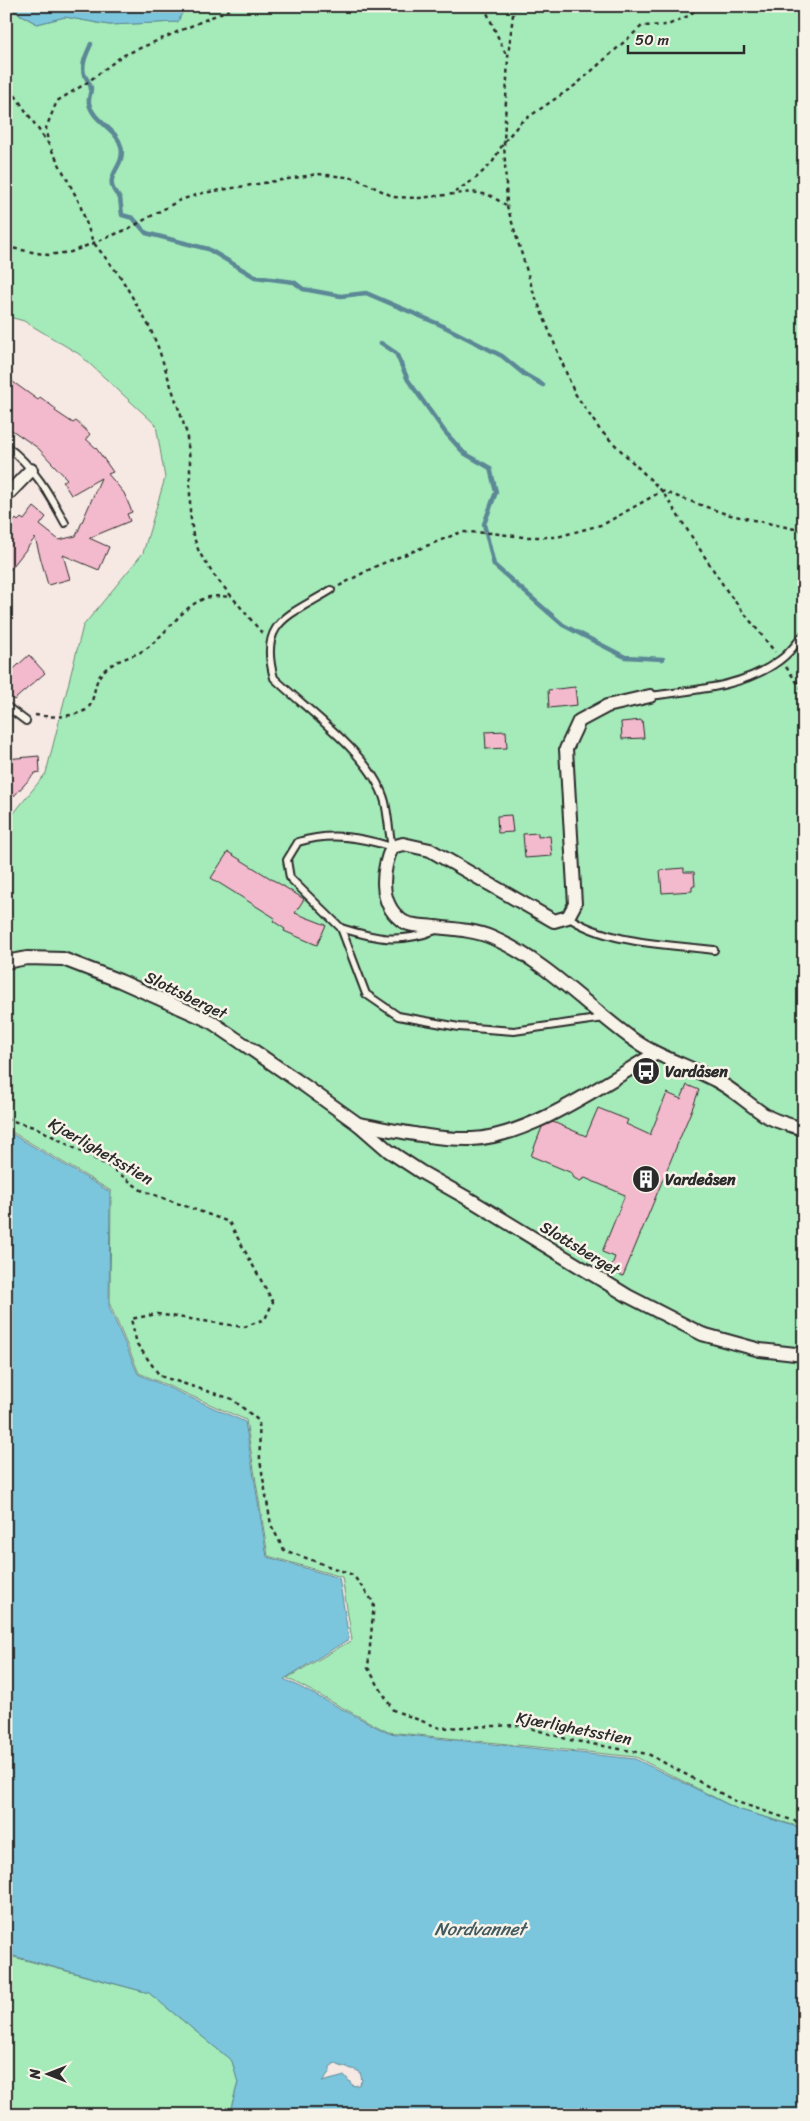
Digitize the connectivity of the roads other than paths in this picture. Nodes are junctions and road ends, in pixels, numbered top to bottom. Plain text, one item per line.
1 (6, 446) edge
2 (31, 470) junction
3 (6, 496) edge
4 (66, 523) dead end
5 (330, 590) road end
6 (804, 634) edge
7 (650, 696) joint
8 (6, 706) edge
9 (26, 721) dead end
10 (392, 847) junction
11 (568, 917) junction
12 (341, 928) junction
13 (441, 928) junction
14 (714, 950) dead end
15 (6, 962) edge
16 (606, 1018) junction
17 (655, 1054) junction
18 (358, 1124) junction
19 (804, 1129) edge
20 (804, 1355) edge

1 - 2 lane
2 - 3 street
2 - 4 lane
5 - 10 lane
6 - 7 lane
7 - 11 street
8 - 9 lane
10 - 11 street
10 - 12 lane
10 - 13 street
11 - 14 lane
12 - 13 lane
12 - 16 lane
13 - 16 street
15 - 18 street, Slottsberget
16 - 17 street
17 - 18 street, Slottsberget
17 - 19 street
18 - 20 street, Slottsberget

